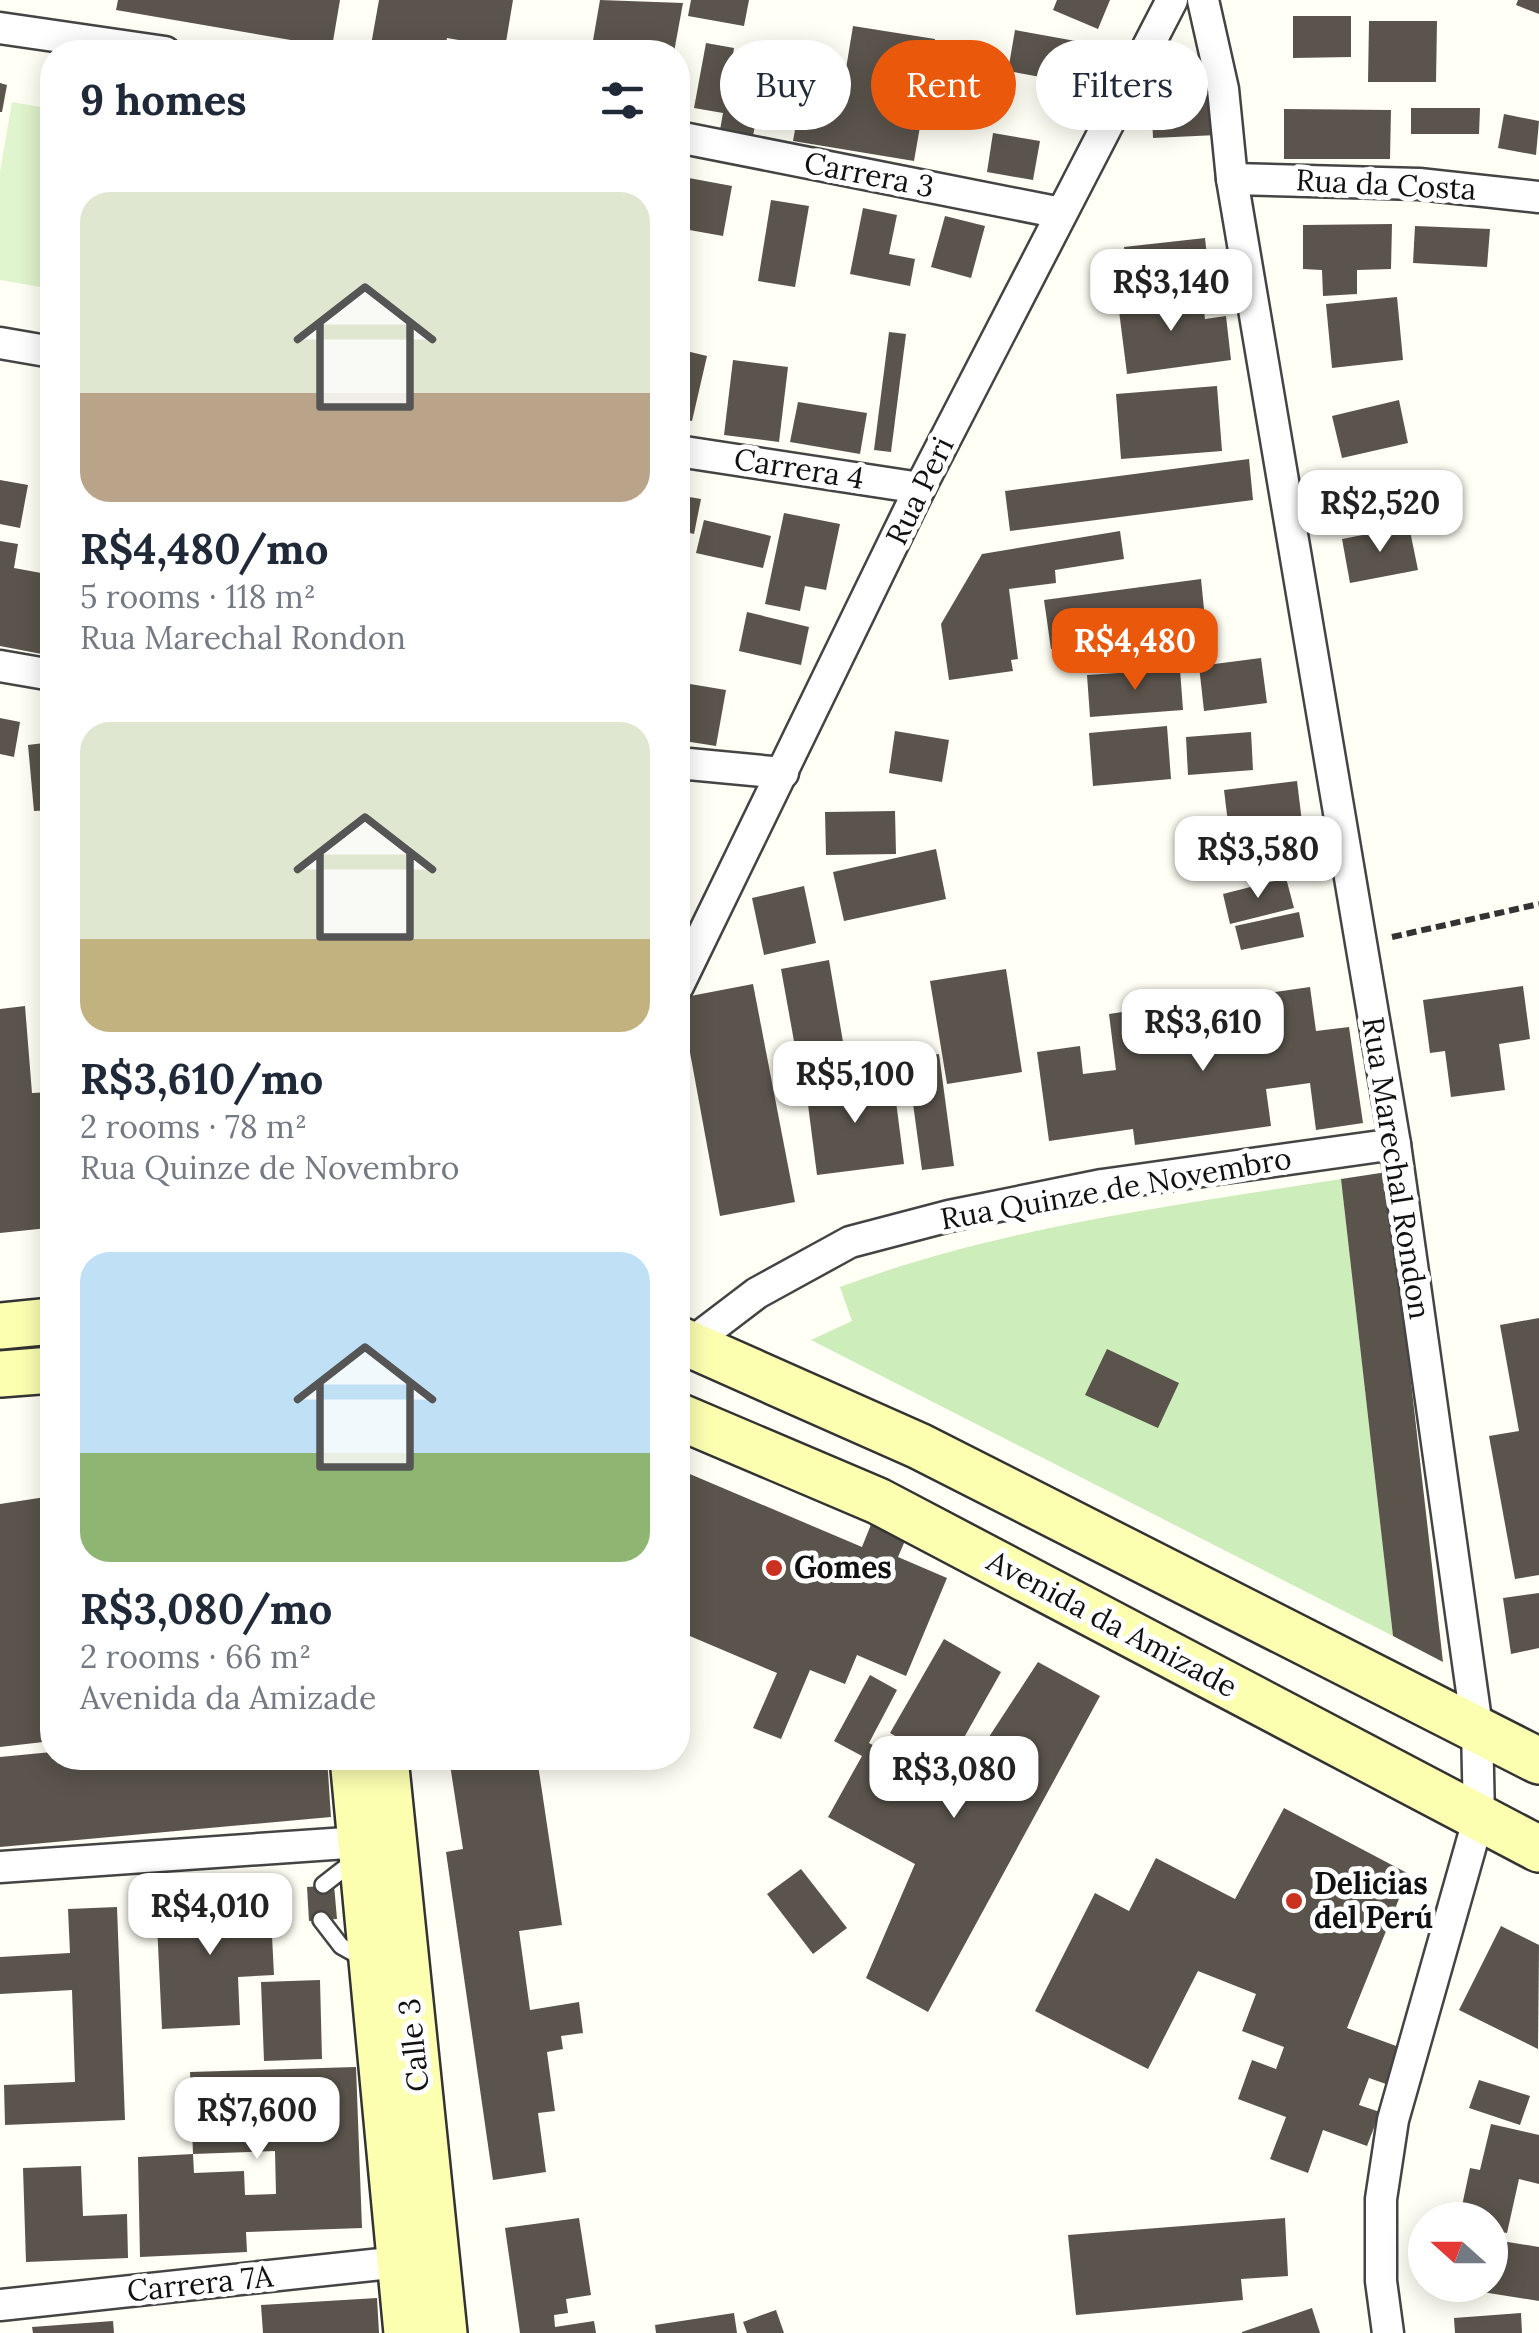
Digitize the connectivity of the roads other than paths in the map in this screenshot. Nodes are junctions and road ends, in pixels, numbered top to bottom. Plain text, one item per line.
1 (1172, 0) edge
2 (1203, 0) edge
3 (0, 28) edge
4 (82, 40) edge
5 (690, 138) edge
6 (1232, 179) junction
7 (1539, 197) edge
8 (1061, 213) junction
9 (0, 343) edge
10 (40, 350) edge
11 (690, 453) edge
12 (920, 488) junction
13 (0, 666) edge
14 (40, 673) edge
15 (690, 764) edge
16 (783, 773) junction
17 (690, 962) edge
18 (1395, 1144) junction
19 (40, 1322) edge
20 (0, 1326) edge
21 (690, 1338) edge
22 (690, 1345) edge
23 (40, 1371) edge
24 (0, 1374) edge
25 (690, 1421) edge
26 (1186, 1584) junction
27 (1156, 1648) junction
28 (1477, 1727) junction
29 (1539, 1762) edge
30 (354, 1770) edge
31 (386, 1770) edge
32 (1479, 1817) junction
33 (362, 1849) junction
34 (1539, 1849) edge
35 (0, 1868) edge
36 (324, 1886) dead end
37 (321, 1920) dead end
38 (372, 1963) junction
39 (400, 2262) junction
40 (0, 2305) edge
41 (407, 2333) edge
42 (444, 2333) edge
43 (1388, 2333) edge

1 - 8 street, Rua Peri
2 - 6 street, Rua Marechal Rondon
3 - 4 street
5 - 8 street, Carrera 3
6 - 7 street, Rua da Costa
6 - 18 street, Rua Marechal Rondon
8 - 12 street, Rua Peri
9 - 10 street
11 - 12 street, Carrera 4
12 - 16 street, Rua Peri
13 - 14 street
15 - 16 street
16 - 17 street, Rua Peri
18 - 21 street, Rua Quinze de Novembro
18 - 28 street, Rua Marechal Rondon
19 - 20 main road
22 - 26 main road
23 - 24 main road
25 - 27 main road, Avenida da Amizade
26 - 27 main road
26 - 28 main road
27 - 32 main road, Avenida da Amizade
28 - 29 main road
28 - 32 street, Rua Marechal Rondon
30 - 33 main road, Calle 3
31 - 42 main road, Calle 3
32 - 34 main road, Avenida da Amizade
32 - 43 street, Rua Marechal Rondon
33 - 35 street
33 - 36 lane
33 - 38 main road, Calle 3
37 - 38 lane
38 - 39 main road, Calle 3
39 - 40 street, Carrera 7A
39 - 41 main road, Calle 3

